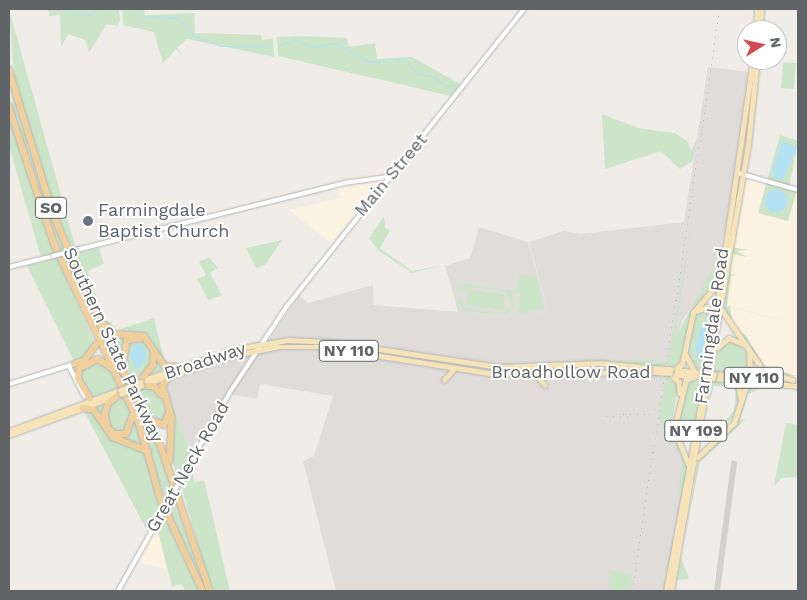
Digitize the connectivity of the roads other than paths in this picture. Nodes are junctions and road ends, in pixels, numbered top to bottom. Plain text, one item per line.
1 (524, 9) edge
2 (9, 69) edge
3 (752, 70) edge
4 (756, 70) edge
5 (9, 106) edge
6 (741, 173) junction
7 (387, 177) junction
8 (798, 190) edge
9 (729, 217) junction
10 (729, 243) junction
11 (9, 267) edge
12 (720, 270) junction
13 (721, 298) junction
14 (98, 320) junction
15 (92, 330) junction
16 (713, 332) junction
17 (260, 344) junction
18 (96, 345) junction
19 (256, 350) junction
20 (102, 360) junction
21 (83, 361) junction
22 (71, 365) junction
23 (123, 366) junction
24 (181, 367) junction
25 (113, 368) junction
26 (458, 368) junction
27 (712, 368) junction
28 (655, 370) junction
29 (672, 371) junction
30 (532, 374) junction
31 (696, 374) junction
32 (170, 376) junction
33 (714, 376) junction
34 (743, 377) junction
35 (76, 380) junction
36 (444, 380) dead end
37 (729, 380) junction
38 (796, 380) edge
39 (758, 383) junction
40 (9, 384) edge
41 (140, 384) junction
42 (545, 385) dead end
43 (704, 386) junction
44 (798, 386) edge
45 (121, 392) junction
46 (87, 398) junction
47 (98, 399) junction
48 (82, 407) junction
49 (134, 410) junction
50 (146, 412) junction
51 (703, 417) junction
52 (9, 431) edge
53 (9, 435) edge
54 (149, 453) junction
55 (694, 465) junction
56 (172, 473) junction
57 (688, 475) junction
58 (670, 582) junction
59 (118, 591) edge
60 (203, 591) edge
61 (210, 591) edge
62 (666, 591) edge
63 (671, 591) edge

1 - 7 main road, Main Street
2 - 14 highway, Southern State Parkway / SO
3 - 6 main road, Farmingdale Road / NY 109
4 - 6 main road, Farmingdale Road / NY 109
5 - 15 highway, Southern State Parkway / SO
6 - 8 main road
6 - 9 main road, Farmingdale Road / NY 109
6 - 10 main road, Farmingdale Road / NY 109
7 - 11 main road, bridge
7 - 17 main road, Main Street
9 - 10 main road
9 - 12 main road, Farmingdale Road / NY 109
10 - 13 main road, Farmingdale Road / NY 109
12 - 16 main road, Farmingdale Road / NY 109
12 - 29 main road
13 - 27 main road, Farmingdale Road / NY 109
13 - 38 main road
14 - 23 highway, Southern State Parkway / SO
14 - 24 highway
15 - 18 highway
15 - 25 highway, Southern State Parkway / SO
16 - 31 main road
16 - 43 main road, Farmingdale Road / NY 109
17 - 19 main road, Great Neck Road
17 - 24 main road, Broadway / NY 110
17 - 28 main road, Broadhollow Road / NY 110
18 - 20 highway
18 - 21 highway
19 - 26 main road, Broadhollow Road / NY 110
19 - 32 main road, Broadway / NY 110
19 - 59 main road, Great Neck Road, bridge
20 - 25 highway
20 - 46 highway
21 - 22 highway
21 - 35 highway
22 - 35 main road
22 - 40 main road
23 - 41 highway
23 - 50 highway, Southern State Parkway / SO
24 - 41 main road, Broadway / NY 110
25 - 49 highway, Southern State Parkway / SO
26 - 30 main road, Broadhollow Road / NY 110
26 - 36 main road
27 - 34 main road
27 - 51 main road, Farmingdale Road / NY 109
28 - 29 main road, Broadhollow Road / NY 110, bridge
28 - 30 main road, Broadhollow Road / NY 110
29 - 31 main road, Broadhollow Road / NY 110
29 - 57 main road
30 - 42 main road
31 - 33 main road, Broadhollow Road / NY 110, bridge
31 - 43 main road
32 - 41 main road, Broadway / NY 110
32 - 56 highway
33 - 34 main road, Broadhollow Road / NY 110
33 - 37 main road, Broadhollow Road / NY 110
34 - 38 main road, Broadhollow Road / NY 110
35 - 46 main road
37 - 39 main road, Broadhollow Road / NY 110
37 - 51 main road
39 - 44 main road, Broadhollow Road / NY 110
39 - 55 main road
41 - 45 main road, Broadway / NY 110, bridge
41 - 50 highway
43 - 57 main road, Farmingdale Road / NY 109
45 - 47 main road, Broadway / NY 110
45 - 48 main road, Broadway / NY 110
45 - 49 highway
46 - 47 highway
46 - 48 main road
47 - 48 main road, Broadway / NY 110
48 - 52 main road, Broadway / NY 110
48 - 53 main road, Broadway / NY 110
48 - 54 highway
49 - 54 highway, Southern State Parkway / SO
50 - 56 highway, Southern State Parkway / SO
51 - 55 main road, Farmingdale Road / NY 109
54 - 60 highway, Southern State Parkway / SO
55 - 58 main road, Farmingdale Road / NY 109
56 - 61 highway, Southern State Parkway / SO
57 - 58 main road, Farmingdale Road / NY 109
58 - 62 main road, Farmingdale Road / NY 109
58 - 63 main road, Farmingdale Road / NY 109

